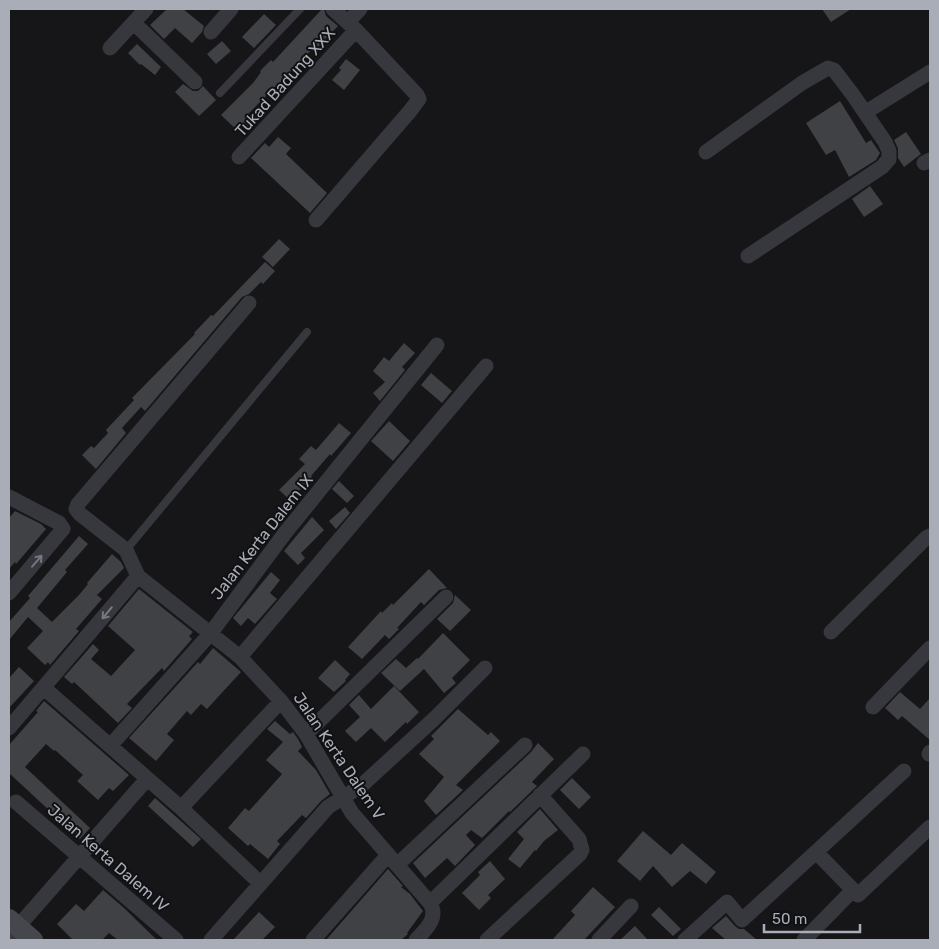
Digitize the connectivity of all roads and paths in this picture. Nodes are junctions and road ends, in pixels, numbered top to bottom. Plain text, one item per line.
1 (146, 9) edge
2 (231, 9) edge
3 (300, 9) edge
4 (333, 9) edge
5 (360, 9) edge
6 (134, 23) junction
7 (352, 26) junction
8 (211, 32) dead end
9 (110, 48) dead end
10 (930, 72) edge
11 (195, 82) dead end
12 (220, 93) dead end
13 (866, 112) junction
14 (706, 152) dead end
15 (239, 157) dead end
16 (316, 220) dead end
17 (748, 256) dead end
18 (249, 303) dead end
19 (307, 332) dead end
20 (437, 345) dead end
21 (486, 366) dead end
22 (9, 497) edge
23 (930, 536) edge
24 (126, 550) junction
25 (138, 576) junction
26 (9, 593) edge
27 (446, 597) dead end
28 (831, 632) dead end
29 (210, 634) junction
30 (930, 648) edge
31 (240, 657) junction
32 (486, 668) dead end
33 (44, 688) junction
34 (281, 701) junction
35 (873, 707) dead end
36 (9, 728) edge
37 (306, 734) junction
38 (525, 745) dead end
39 (110, 746) junction
40 (583, 754) dead end
41 (904, 771) dead end
42 (147, 779) junction
43 (540, 795) junction
44 (344, 796) junction
45 (16, 802) dead end
46 (181, 808) junction
47 (930, 827) edge
48 (816, 852) junction
49 (78, 859) junction
50 (393, 860) junction
51 (260, 883) junction
52 (853, 890) junction
53 (432, 906) junction
54 (631, 906) dead end
55 (12, 928) edge
56 (33, 940) edge
57 (176, 940) edge
58 (211, 940) edge
59 (313, 940) edge
60 (416, 940) edge
61 (487, 940) edge
62 (599, 940) edge
63 (685, 940) edge
64 (804, 940) edge

1 - 6 street
2 - 8 street
3 - 12 lane
4 - 7 street
5 - 7 street, Tukad Badung XXX
6 - 9 street
6 - 11 street
7 - 15 street, Tukad Badung XXX
7 - 16 street
10 - 13 street
13 - 14 street
13 - 17 street
18 - 24 street, Jalan Kerta Dalem V
19 - 24 lane
20 - 29 street, Jalan Kerta Dalem IX
21 - 31 street
26 -> 22 street
23 - 28 street
24 - 25 street, Jalan Kerta Dalem V
25 - 29 street, Jalan Kerta Dalem V
25 -> 33 street
27 - 37 street
29 - 31 street, Jalan Kerta Dalem V
29 - 39 street, Jalan Kerta Dalem IX
30 - 35 street
31 - 34 street, Jalan Kerta Dalem V
32 - 44 street
33 - 36 street
33 - 39 street
34 - 37 street, Jalan Kerta Dalem V
34 - 46 street
37 - 44 street, Jalan Kerta Dalem V
38 - 50 street
39 - 42 street
40 - 43 street
41 - 48 street
42 - 46 street
42 - 49 street
43 - 53 street
43 - 61 street
44 - 50 street, Jalan Kerta Dalem V
44 - 51 street
45 - 49 street, Jalan Kerta Dalem IV
46 - 51 street
47 - 52 street
48 - 52 street
48 - 63 street
49 - 55 street
49 - 57 street, Jalan Kerta Dalem IV
50 - 53 street, Jalan Kerta Dalem V
50 - 59 street
51 - 58 street
52 - 64 street
53 - 60 street
54 - 62 street
55 - 56 street

